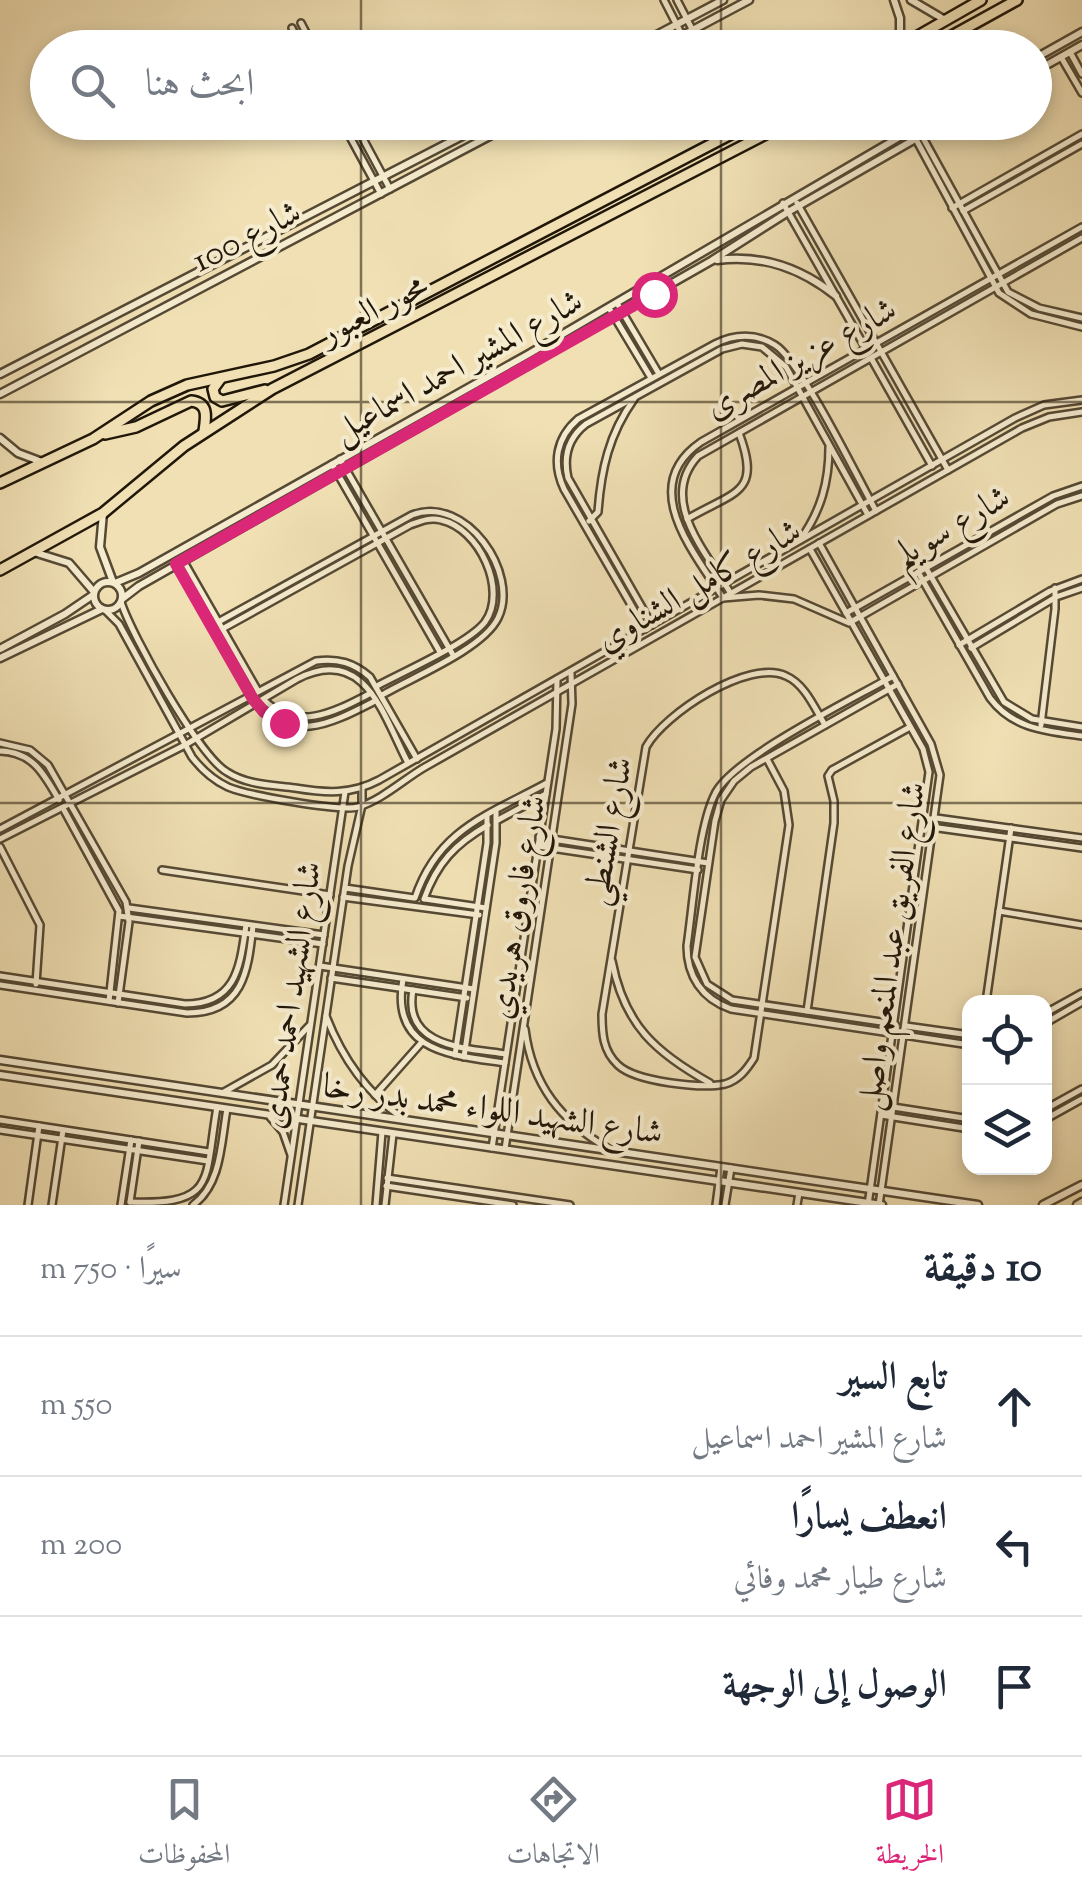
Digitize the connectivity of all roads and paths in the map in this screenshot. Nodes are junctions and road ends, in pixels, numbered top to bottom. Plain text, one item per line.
1 (664, 0) edge
2 (677, 0) edge
3 (722, 0) edge
4 (749, 0) edge
5 (894, 0) edge
6 (911, 0) edge
7 (981, 0) edge
8 (1017, 0) edge
9 (687, 19) junction
10 (946, 20) junction
11 (300, 23) dead end
12 (676, 24) junction
13 (304, 30) edge
14 (665, 30) edge
15 (679, 30) edge
16 (692, 30) joint
17 (899, 30) edge
18 (928, 30) edge
19 (963, 30) edge
20 (1082, 32) edge
21 (1082, 45) edge
22 (1052, 49) edge
23 (1070, 52) junction
24 (1061, 57) junction
25 (1052, 62) edge
26 (1082, 74) edge
27 (1081, 90) edge
28 (1082, 134) edge
29 (352, 140) edge
30 (364, 140) edge
31 (455, 140) edge
32 (482, 140) edge
33 (719, 140) edge
34 (754, 140) edge
35 (894, 140) edge
36 (915, 140) edge
37 (920, 140) edge
38 (920, 140) edge
39 (1082, 144) edge
40 (383, 178) junction
41 (374, 182) junction
42 (986, 188) junction
43 (390, 189) junction
44 (381, 194) junction
45 (990, 196) junction
46 (794, 197) junction
47 (783, 203) junction
48 (960, 204) junction
49 (799, 206) junction
50 (954, 211) junction
51 (964, 211) junction
52 (788, 212) junction
53 (1082, 227) edge
54 (1082, 238) edge
55 (984, 247) junction
56 (976, 251) junction
57 (711, 261) junction
58 (998, 274) junction
59 (990, 279) junction
60 (1003, 284) junction
61 (996, 288) junction
62 (836, 296) junction
63 (613, 306) junction
64 (618, 314) junction
65 (1082, 318) edge
66 (1082, 327) edge
67 (876, 344) junction
68 (866, 350) junction
69 (882, 352) junction
70 (871, 358) junction
71 (0, 374) edge
72 (223, 376) junction
73 (661, 378) junction
74 (654, 382) junction
75 (805, 384) junction
76 (798, 388) junction
77 (272, 389) junction
78 (0, 394) edge
79 (806, 395) junction
80 (636, 396) junction
81 (1082, 400) edge
82 (1082, 412) edge
83 (204, 431) junction
84 (738, 432) junction
85 (103, 434) junction
86 (0, 438) edge
87 (828, 444) junction
88 (340, 459) junction
89 (942, 460) junction
90 (43, 462) junction
91 (332, 464) junction
92 (932, 466) junction
93 (346, 467) junction
94 (948, 470) junction
95 (337, 472) junction
96 (938, 476) junction
97 (0, 482) edge
98 (1082, 486) edge
99 (1082, 496) edge
100 (870, 501) junction
101 (862, 505) junction
102 (876, 511) junction
103 (103, 513) junction
104 (868, 516) junction
105 (687, 519) junction
106 (592, 520) junction
107 (584, 524) junction
108 (384, 534) junction
109 (477, 535) junction
110 (375, 539) junction
111 (470, 540) junction
112 (798, 542) junction
113 (819, 543) junction
114 (810, 548) junction
115 (37, 553) junction
116 (179, 562) junction
117 (926, 568) junction
118 (0, 570) edge
119 (918, 572) junction
120 (931, 577) junction
121 (1082, 578) edge
122 (114, 582) junction
123 (923, 582) junction
124 (725, 584) junction
125 (716, 588) junction
126 (1055, 588) junction
127 (1082, 588) edge
128 (93, 593) junction
129 (731, 594) junction
130 (723, 598) junction
131 (1056, 598) junction
132 (121, 600) junction
133 (856, 608) junction
134 (104, 609) junction
135 (846, 613) junction
136 (861, 618) junction
137 (218, 622) junction
138 (852, 623) junction
139 (652, 625) junction
140 (211, 626) junction
141 (222, 629) junction
142 (645, 629) junction
143 (41, 633) junction
144 (215, 633) junction
145 (963, 642) junction
146 (448, 647) junction
147 (0, 649) edge
148 (967, 650) junction
149 (440, 652) junction
150 (453, 655) junction
151 (0, 658) edge
152 (444, 660) junction
153 (570, 672) junction
154 (893, 676) junction
155 (556, 679) junction
156 (884, 681) junction
157 (572, 684) junction
158 (898, 684) junction
159 (377, 686) junction
160 (889, 689) junction
161 (258, 691) junction
162 (558, 692) junction
163 (371, 694) junction
164 (251, 695) junction
165 (382, 695) junction
166 (263, 699) junction
167 (375, 702) junction
168 (256, 703) junction
169 (315, 718) junction
170 (820, 718) junction
171 (1042, 722) junction
172 (318, 726) junction
173 (825, 726) junction
174 (910, 727) junction
175 (1082, 727) edge
176 (190, 730) junction
177 (1041, 730) junction
178 (180, 735) junction
179 (1082, 736) edge
180 (195, 739) junction
181 (0, 743) edge
182 (185, 744) junction
183 (0, 751) edge
184 (418, 758) junction
185 (767, 758) junction
186 (408, 764) junction
187 (112, 772) junction
188 (117, 781) junction
189 (547, 783) junction
190 (362, 788) junction
191 (345, 792) junction
192 (546, 794) junction
193 (66, 796) junction
194 (59, 800) junction
195 (71, 804) junction
196 (362, 805) junction
197 (63, 808) junction
198 (343, 809) junction
199 (496, 812) junction
200 (488, 816) junction
201 (926, 816) junction
202 (936, 818) junction
203 (497, 820) junction
204 (488, 825) junction
205 (924, 826) junction
206 (934, 828) junction
207 (1011, 828) junction
208 (0, 829) edge
209 (539, 837) junction
210 (1010, 838) junction
211 (1082, 838) edge
212 (552, 839) junction
213 (0, 840) edge
214 (538, 846) junction
215 (0, 848) edge
216 (550, 848) junction
217 (1082, 848) edge
218 (627, 850) junction
219 (626, 859) junction
220 (700, 862) junction
221 (708, 863) junction
222 (162, 870) dead end
223 (699, 870) junction
224 (707, 871) junction
225 (344, 888) junction
226 (330, 895) junction
227 (343, 897) junction
228 (415, 898) junction
229 (424, 900) junction
230 (118, 907) junction
231 (478, 907) junction
232 (128, 908) junction
233 (486, 908) junction
234 (999, 911) junction
235 (476, 915) junction
236 (120, 916) junction
237 (485, 916) junction
238 (129, 917) junction
239 (249, 925) junction
240 (1082, 925) edge
241 (248, 933) junction
242 (324, 939) junction
243 (611, 956) junction
244 (320, 966) junction
245 (333, 968) junction
246 (0, 976) edge
247 (332, 978) junction
248 (403, 978) junction
249 (416, 980) junction
250 (36, 982) junction
251 (0, 985) edge
252 (402, 988) junction
253 (465, 988) junction
254 (474, 989) junction
255 (35, 990) junction
256 (414, 990) junction
257 (110, 993) junction
258 (1082, 993) edge
259 (119, 994) junction
260 (987, 995) edge
261 (464, 997) junction
262 (472, 998) junction
263 (110, 1002) junction
264 (1082, 1002) edge
265 (118, 1003) junction
266 (764, 1004) junction
267 (1052, 1010) edge
268 (807, 1011) junction
269 (762, 1013) junction
270 (326, 1015) junction
271 (1052, 1019) edge
272 (524, 1020) junction
273 (311, 1024) junction
274 (894, 1024) junction
275 (905, 1026) junction
276 (893, 1033) junction
277 (962, 1034) edge
278 (904, 1035) junction
279 (422, 1042) junction
280 (962, 1044) edge
281 (456, 1046) junction
282 (465, 1048) junction
283 (506, 1054) junction
284 (455, 1055) junction
285 (464, 1057) junction
286 (0, 1060) edge
287 (505, 1063) junction
288 (0, 1075) edge
289 (712, 1085) junction
290 (1082, 1089) edge
291 (222, 1093) junction
292 (375, 1096) junction
293 (1082, 1099) edge
294 (300, 1104) junction
295 (883, 1105) junction
296 (312, 1106) junction
297 (893, 1106) junction
298 (1052, 1106) edge
299 (217, 1107) junction
300 (227, 1108) junction
301 (268, 1115) junction
302 (881, 1115) junction
303 (892, 1116) junction
304 (1052, 1116) edge
305 (962, 1118) edge
306 (298, 1119) junction
307 (0, 1120) edge
308 (404, 1120) junction
309 (310, 1121) junction
310 (39, 1126) junction
311 (962, 1128) edge
312 (0, 1130) edge
313 (63, 1130) junction
314 (382, 1132) junction
315 (392, 1133) junction
316 (494, 1134) junction
317 (507, 1135) junction
318 (38, 1136) junction
319 (62, 1140) junction
320 (130, 1140) junction
321 (139, 1141) junction
322 (492, 1148) junction
323 (129, 1150) junction
324 (505, 1150) junction
325 (138, 1151) junction
326 (612, 1151) junction
327 (210, 1152) junction
328 (292, 1158) junction
329 (208, 1161) junction
330 (726, 1168) junction
331 (387, 1178) junction
332 (719, 1181) junction
333 (729, 1182) junction
334 (386, 1186) junction
335 (1082, 1186) edge
336 (870, 1189) junction
337 (881, 1191) junction
338 (451, 1192) junction
339 (803, 1193) junction
340 (375, 1201) edge
341 (385, 1201) edge
342 (130, 1203) edge
343 (299, 1203) edge
344 (868, 1204) edge
345 (28, 1205) edge
346 (52, 1205) edge
347 (121, 1205) edge
348 (193, 1205) edge
349 (283, 1205) edge
350 (445, 1205) edge
351 (453, 1205) edge
352 (513, 1205) edge
353 (570, 1205) edge
354 (716, 1205) edge
355 (725, 1205) edge
356 (797, 1205) edge
357 (806, 1205) edge
358 (880, 1205) edge
359 (978, 1205) edge
360 (1043, 1205) edge

1 - 12 street
2 - 9 street
3 - 9 street
4 - 16 street
5 - 17 street
6 - 10 street
7 - 10 highway
8 - 19 highway
9 - 12 street
9 - 16 street
10 - 18 highway
11 - 13 street
12 - 14 street
12 - 15 street
20 - 22 street
21 - 23 street
23 - 24 street
23 - 26 street
24 - 25 street
24 - 27 street
28 - 42 street
29 - 41 street
30 - 40 street
31 - 40 street, شارع 100
32 - 43 street, شارع 100
33 - 72 highway, محور العبور
34 - 77 highway, محور العبور
35 - 46 street, شارع المشير احمد اسماعيل
36 - 49 street, شارع المشير احمد اسماعيل
37 - 48 street
38 - 50 street
39 - 45 street
40 - 41 street, شارع 100
40 - 43 street
41 - 44 street
41 - 71 street, شارع 100
42 - 45 street
42 - 48 street
43 - 44 street, شارع 100
44 - 78 street, شارع 100
45 - 51 street
46 - 47 street, شارع المشير احمد اسماعيل
46 - 49 street
47 - 52 street
47 - 63 street, شارع المشير احمد اسماعيل
48 - 50 street
48 - 51 street
49 - 52 street, شارع المشير احمد اسماعيل
49 - 67 street
50 - 51 street
50 - 56 street
51 - 55 street
52 - 57 street, شارع المشير احمد اسماعيل
52 - 62 street
53 - 58 street, شارع عزيز المصرى
54 - 60 street, شارع عزيز المصرى
55 - 56 street
55 - 58 street
56 - 59 street
57 - 62 street
57 - 64 street, شارع المشير احمد اسماعيل
58 - 59 street, شارع عزيز المصرى
58 - 60 street
59 - 61 street
59 - 67 street, شارع عزيز المصرى
60 - 61 street, شارع عزيز المصرى
60 - 65 street
61 - 66 street
61 - 69 street, شارع عزيز المصرى
62 - 68 street
63 - 64 street
63 - 88 street, شارع المشير احمد اسماعيل
64 - 73 street
64 - 74 street
64 - 93 street, شارع المشير احمد اسماعيل
67 - 68 street, شارع عزيز المصرى
67 - 69 street
68 - 70 street
68 - 75 street, شارع عزيز المصرى
69 - 70 street, شارع عزيز المصرى
69 - 89 street
70 - 79 street, شارع عزيز المصرى
70 - 92 street
72 - 77 highway
72 - 85 highway, محور العبور
73 - 74 street
73 - 75 street
73 - 76 street
74 - 80 street
74 - 107 street
75 - 76 street, شارع عزيز المصرى
75 - 79 street
76 - 79 street
76 - 125 street, شارع عزيز المصرى
77 - 83 highway, محور العبور
79 - 84 street, شارع عزيز المصرى
79 - 87 street
79 - 100 street
80 - 106 street
80 - 106 street
81 - 89 street, شارع كامل الشناوي
82 - 94 street, شارع كامل الشناوي
83 - 85 highway
83 - 103 highway, محور العبور
84 - 105 street, شارع عزيز المصرى
84 - 105 street
85 - 90 highway, محور العبور
86 - 90 street
87 - 101 street
87 - 112 street
88 - 91 street, شارع المشير احمد اسماعيل
88 - 93 street
89 - 92 street, شارع كامل الشناوي
89 - 94 street
90 - 97 highway, محور العبور
91 - 95 street
91 - 122 street, شارع المشير احمد اسماعيل
92 - 96 street
92 - 100 street, شارع كامل الشناوي
93 - 95 street, شارع المشير احمد اسماعيل
93 - 108 street
94 - 96 street, شارع كامل الشناوي
95 - 110 street
95 - 116 street, شارع المشير احمد اسماعيل
96 - 102 street, شارع كامل الشناوي
98 - 117 street, شارع سويلم
99 - 120 street, شارع سويلم
100 - 101 street, شارع كامل الشناوي
100 - 102 street
101 - 104 street
101 - 112 street, شارع كامل الشناوي
102 - 104 street, شارع كامل الشناوي
103 - 115 highway, محور العبور
103 - 122 street
104 - 113 street, شارع كامل الشناوي
105 - 124 street
106 - 107 street
106 - 139 street
107 - 142 street
108 - 109 street
108 - 110 street
108 - 111 street
108 - 146 street
109 - 111 street
109 - 150 street
110 - 137 street
110 - 141 street
110 - 149 street
111 - 146 street
112 - 124 street, شارع كامل الشناوي
113 - 114 street, شارع كامل الشناوي
113 - 133 street, شارع الفريق عبد المنعم واصل
114 - 129 street, شارع كامل الشناوي
114 - 135 street, شارع الفريق عبد المنعم واصل
115 - 118 highway, محور العبور
115 - 128 street
116 - 132 street, شارع المشير احمد اسماعيل
116 - 137 street
116 - 140 street
117 - 119 street, شارع سويلم
117 - 120 street
119 - 123 street
119 - 133 street, شارع سويلم
120 - 123 street, شارع سويلم
120 - 145 street
121 - 126 street
122 - 128 street
122 - 132 street
123 - 136 street, شارع سويلم
123 - 145 street
124 - 125 street, شارع كامل الشناوي
124 - 129 street
125 - 130 street, شارع عزيز المصرى
125 - 139 street, شارع كامل الشناوي
126 - 131 street
126 - 145 street
127 - 131 street
128 - 134 street
128 - 143 street
129 - 130 street, شارع كامل الشناوي
130 - 138 street
130 - 157 street, شارع كامل الشناوي
131 - 148 street
131 - 171 street
132 - 134 street
132 - 176 street, شارع كامل الشناوي
133 - 135 street, شارع سويلم
133 - 136 street, شارع الفريق عبد المنعم واصل
134 - 143 street
134 - 178 street
135 - 138 street, شارع الفريق عبد المنعم واصل
136 - 138 street, شارع سويلم
136 - 154 street, شارع الفريق عبد المنعم واصل
137 - 140 street
137 - 141 street
138 - 156 street, شارع الفريق عبد المنعم واصل
139 - 142 street, شارع كامل الشناوي
140 - 144 street
141 - 144 street
141 - 161 street
142 - 153 street, شارع كامل الشناوي
143 - 147 street
143 - 151 street
144 - 164 street
145 - 148 street
146 - 149 street
146 - 150 street
148 - 171 street
148 - 177 street
149 - 152 street
149 - 159 street
150 - 152 street
152 - 165 street
153 - 155 street, شارع كامل الشناوي
153 - 157 street, شارع فاروق هريدي
154 - 156 street
154 - 158 street, شارع الفريق عبد المنعم واصل
155 - 162 street, شارع فاروق هريدي
155 - 184 street, شارع كامل الشناوي
156 - 160 street, شارع الفريق عبد المنعم واصل
156 - 170 street
157 - 162 street, شارع كامل الشناوي
157 - 212 street, شارع فاروق هريدي
158 - 160 street
158 - 202 street, شارع الفريق عبد المنعم واصل
159 - 161 street
159 - 165 street
160 - 173 street
160 - 174 street, شارع الفريق عبد المنعم واصل
161 - 164 street
161 - 166 street
162 - 189 street, شارع فاروق هريدي
162 - 196 street, شارع كامل الشناوي
163 - 166 street
163 - 167 street
163 - 169 street
164 - 168 street
164 - 176 street
165 - 184 street
166 - 168 street
166 - 169 street
167 - 172 street
167 - 186 street
168 - 172 street
168 - 180 street
169 - 172 street
170 - 173 street, شارع الشنطي
170 - 218 street, شارع الشنطي
170 - 220 street
171 - 175 street
171 - 177 street
173 - 185 street
174 - 201 street, شارع الفريق عبد المنعم واصل
174 - 268 street
176 - 178 street
176 - 180 street, شارع كامل الشناوي
177 - 179 street
178 - 182 street
178 - 187 street
180 - 182 street
180 - 191 street, شارع كامل الشناوي
181 - 193 street
182 - 188 street
182 - 198 street
183 - 194 street
184 - 186 street, شارع كامل الشناوي
185 - 221 street
185 - 266 street
186 - 190 street, شارع كامل الشناوي
187 - 188 street
187 - 193 street
188 - 195 street
189 - 192 street, شارع فاروق هريدي
189 - 199 street
190 - 191 street, شارع كامل الشناوي
190 - 196 street, شارع الشهيد احمد حمدى
191 - 198 street, شارع الشهيد احمد حمدى
192 - 203 street
192 - 209 street, شارع فاروق هريدي
193 - 194 street
193 - 195 street
194 - 197 street
194 - 208 street
195 - 197 street
195 - 232 street
196 - 198 street, شارع كامل الشناوي
196 - 225 street, شارع الشهيد احمد حمدى
197 - 213 street
197 - 230 street
198 - 226 street, شارع الشهيد احمد حمدى
199 - 200 street
199 - 203 street
200 - 204 street
200 - 228 street
201 - 202 street
201 - 205 street, شارع الفريق عبد المنعم واصل
202 - 206 street, شارع الفريق عبد المنعم واصل
202 - 207 street
203 - 204 street
203 - 233 street
204 - 229 street
204 - 231 street
205 - 206 street
205 - 274 street, شارع الفريق عبد المنعم واصل
206 - 210 street
206 - 275 street, شارع الفريق عبد المنعم واصل
207 - 210 street
207 - 211 street
209 - 212 street
209 - 214 street, شارع فاروق هريدي
210 - 217 street
210 - 234 street
212 - 216 street, شارع فاروق هريدي
212 - 218 street
214 - 216 street
214 - 283 street, شارع فاروق هريدي
215 - 250 street
216 - 219 street
216 - 272 street, شارع فاروق هريدي
218 - 219 street, شارع الشنطي
218 - 220 street
219 - 223 street
219 - 243 street, شارع الشنطي
220 - 221 street
220 - 223 street
221 - 224 street
222 - 226 street
223 - 224 street
223 - 269 street
224 - 266 street
225 - 227 street, شارع الشهيد احمد حمدى
225 - 228 street
226 - 242 street, شارع الشهيد احمد حمدى
227 - 235 street
227 - 245 street, شارع الشهيد احمد حمدى
228 - 229 street
229 - 231 street
230 - 232 street
230 - 236 street
231 - 233 street
231 - 235 street
232 - 238 street
232 - 239 street
233 - 237 street
234 - 240 street
234 - 260 street
235 - 237 street
235 - 253 street
236 - 238 street
236 - 257 street
237 - 254 street
238 - 241 street
238 - 259 street
239 - 241 street
239 - 242 street
241 - 242 street
241 - 259 street
241 - 265 street
242 - 244 street, شارع الشهيد احمد حمدى
243 - 289 street
243 - 289 street, شارع الشنطي
244 - 245 street
244 - 273 street, شارع الشهيد احمد حمدى
245 - 247 street, شارع الشهيد احمد حمدى
245 - 248 street
246 - 250 street
247 - 252 street
247 - 270 street, شارع الشهيد احمد حمدى
248 - 249 street
248 - 252 street
249 - 253 street
249 - 256 street
250 - 255 street
250 - 257 street
251 - 255 street
252 - 256 street
252 - 279 street
253 - 254 street
253 - 261 street
254 - 262 street
255 - 263 street
256 - 261 street
256 - 281 street
257 - 259 street
257 - 263 street
258 - 267 street
259 - 265 street
261 - 262 street
261 - 281 street
262 - 282 street
263 - 265 street
264 - 271 street
266 - 268 street
266 - 269 street
268 - 274 street
269 - 276 street
269 - 289 street
270 - 292 street
270 - 296 street, شارع الشهيد احمد حمدى
272 - 317 street, شارع فاروق هريدي
272 - 326 street
273 - 291 street
273 - 294 street, شارع الشهيد احمد حمدى
274 - 275 street
274 - 276 street, شارع الفريق عبد المنعم واصل
275 - 277 street
275 - 278 street, شارع الفريق عبد المنعم واصل
276 - 278 street
276 - 295 street, شارع الفريق عبد المنعم واصل
278 - 280 street
278 - 297 street, شارع الفريق عبد المنعم واصل
279 - 284 street
279 - 292 street
281 - 282 street
281 - 284 street
282 - 283 street
282 - 285 street
283 - 287 street, شارع فاروق هريدي
284 - 285 street
285 - 287 street
286 - 291 street, شارع الشهيد اللواء محمد بدر رخا
287 - 316 street, شارع فاروق هريدي
288 - 299 street, شارع الشهيد اللواء محمد بدر رخا
290 - 298 street
291 - 294 street, شارع الشهيد اللواء محمد بدر رخا
292 - 308 street
293 - 304 street
294 - 296 street, شارع الشهيد اللواء محمد بدر رخا
294 - 306 street, شارع الشهيد احمد حمدى
295 - 297 street
295 - 302 street, شارع الفريق عبد المنعم واصل
296 - 308 street, شارع الشهيد اللواء محمد بدر رخا
296 - 309 street, شارع الشهيد احمد حمدى
297 - 303 street, شارع الفريق عبد المنعم واصل
297 - 305 street
299 - 300 street, شارع الشهيد اللواء محمد بدر رخا
299 - 327 street
300 - 301 street, شارع الشهيد اللواء محمد بدر رخا
300 - 348 street
301 - 306 street, شارع الشهيد اللواء محمد بدر رخا
301 - 328 street
302 - 303 street
302 - 336 street, شارع الفريق عبد المنعم واصل
303 - 311 street
303 - 337 street, شارع الفريق عبد المنعم واصل
306 - 309 street, شارع الشهيد اللواء محمد بدر رخا
306 - 328 street, شارع الشهيد احمد حمدى
307 - 310 street
308 - 316 street, شارع الشهيد اللواء محمد بدر رخا
309 - 314 street, شارع الشهيد اللواء محمد بدر رخا
309 - 343 street, شارع الشهيد احمد حمدى
310 - 313 street
310 - 318 street
312 - 318 street
313 - 319 street
313 - 320 street
314 - 315 street, شارع الشهيد اللواء محمد بدر رخا
314 - 340 street
315 - 322 street, شارع الشهيد اللواء محمد بدر رخا
315 - 331 street
316 - 317 street, شارع الشهيد اللواء محمد بدر رخا
316 - 322 street, شارع فاروق هريدي
317 - 324 street, شارع فاروق هريدي
317 - 326 street, شارع الشهيد اللواء محمد بدر رخا
318 - 319 street
318 - 345 street
319 - 323 street
319 - 346 street
320 - 321 street
320 - 323 street
321 - 325 street
321 - 327 street
322 - 324 street, شارع الشهيد اللواء محمد بدر رخا
323 - 325 street
323 - 347 street
324 - 332 street, شارع الشهيد اللواء محمد بدر رخا
325 - 329 street
325 - 342 street
326 - 330 street, شارع الشهيد اللواء محمد بدر رخا
327 - 329 street
328 - 349 street, شارع الشهيد احمد حمدى
329 - 342 street
330 - 332 street
330 - 333 street
330 - 336 street, شارع الشهيد اللواء محمد بدر رخا
331 - 334 street
331 - 338 street
332 - 333 street, شارع الشهيد اللواء محمد بدر رخا
332 - 354 street
333 - 339 street, شارع الشهيد اللواء محمد بدر رخا
333 - 355 street
334 - 338 street
334 - 341 street
335 - 360 street
336 - 337 street, شارع الشهيد اللواء محمد بدر رخا
336 - 344 street, شارع الفريق عبد المنعم واصل
337 - 358 street, شارع الفريق عبد المنعم واصل
337 - 359 street, شارع الشهيد اللواء محمد بدر رخا
338 - 350 street
338 - 351 street
338 - 352 street
338 - 353 street
339 - 344 street, شارع الشهيد اللواء محمد بدر رخا
339 - 356 street
339 - 357 street
340 - 341 street
344 - 358 street, شارع الشهيد اللواء محمد بدر رخا

